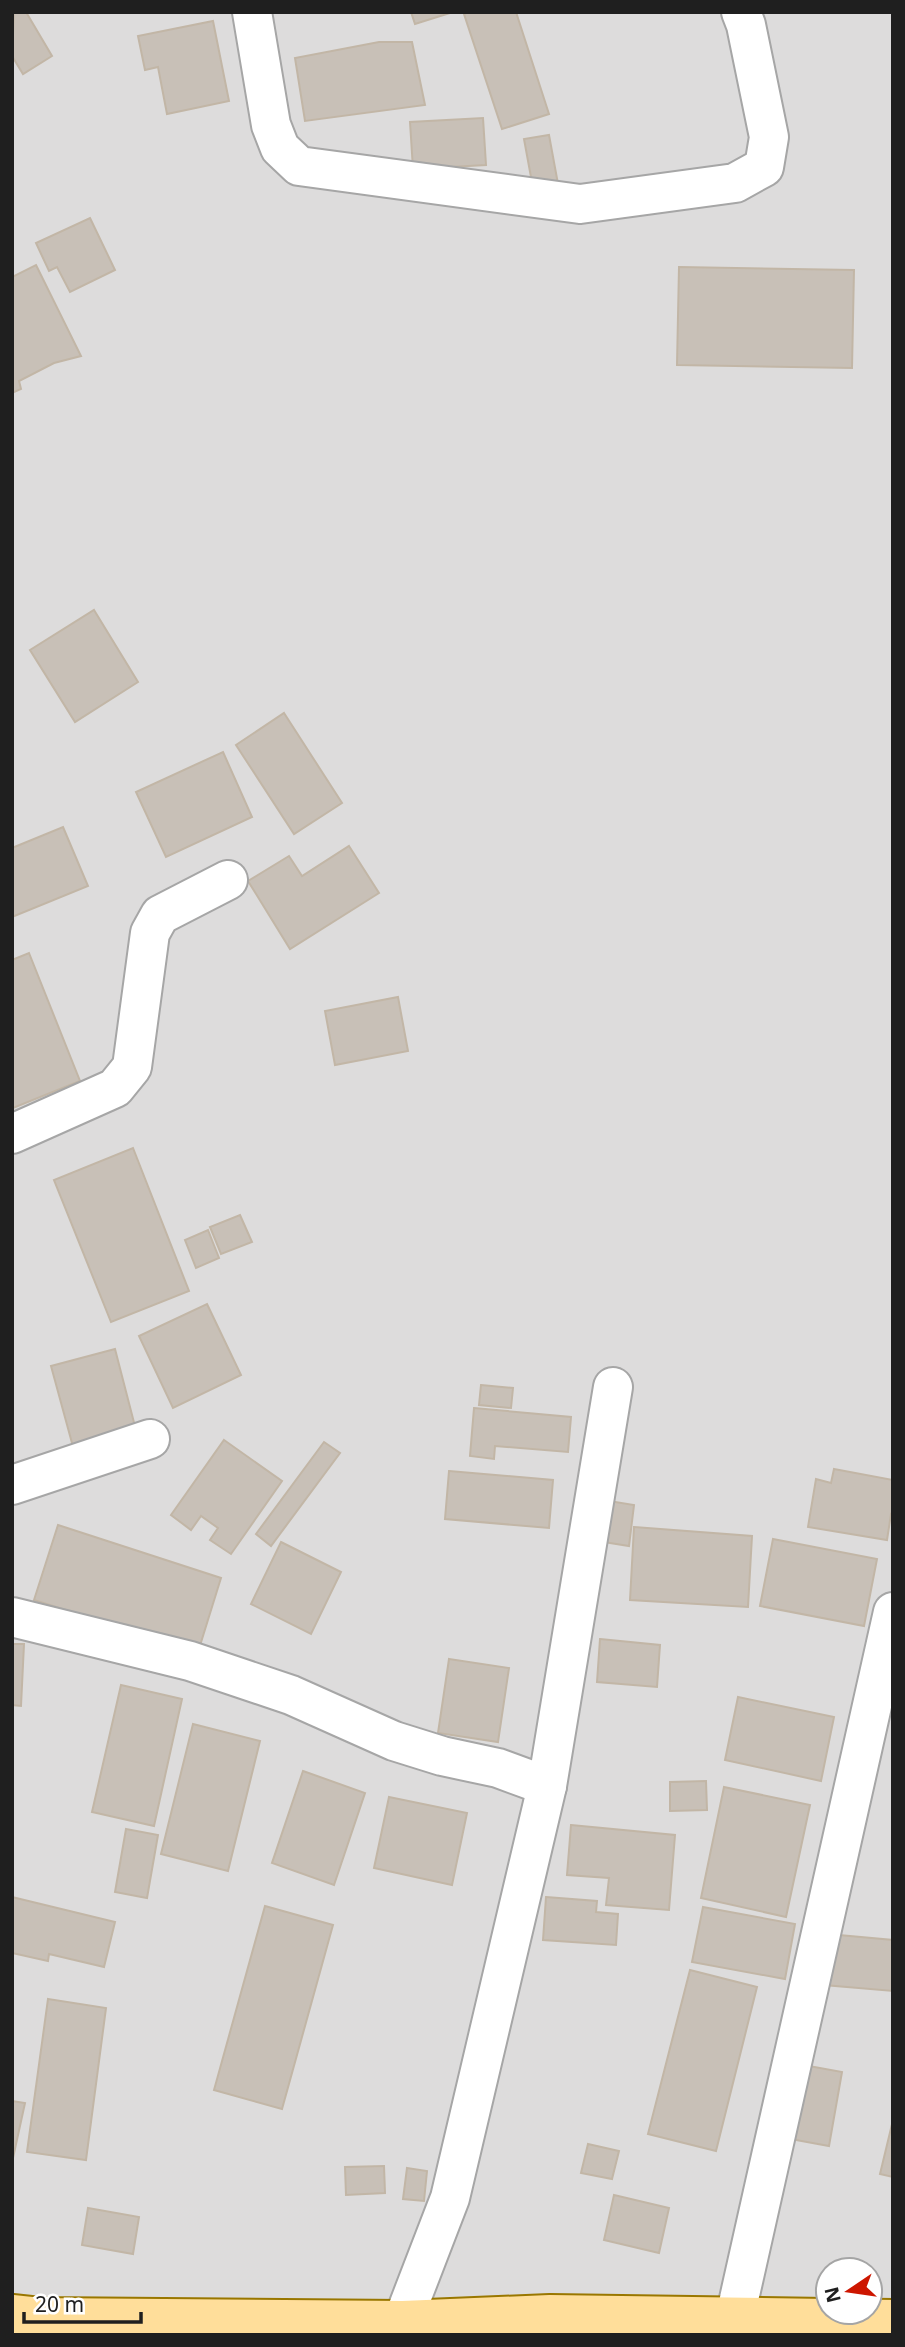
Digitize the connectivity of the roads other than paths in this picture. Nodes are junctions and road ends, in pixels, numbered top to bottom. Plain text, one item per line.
1 (252, 12) edge
2 (741, 12) edge
3 (228, 880) dead end
4 (12, 1134) edge
5 (613, 1387) dead end
6 (150, 1439) dead end
7 (12, 1485) edge
8 (893, 1612) edge
9 (12, 1618) edge
10 (547, 1786) junction
11 (30, 2322) edge
12 (723, 2323) edge
13 (814, 2324) edge
14 (403, 2328) edge

1 - 2 street
3 - 4 street
5 - 10 street
6 - 7 street
8 - 12 street
9 - 10 street
10 - 14 street
11 - 14 main road
12 - 13 main road
12 - 14 main road

